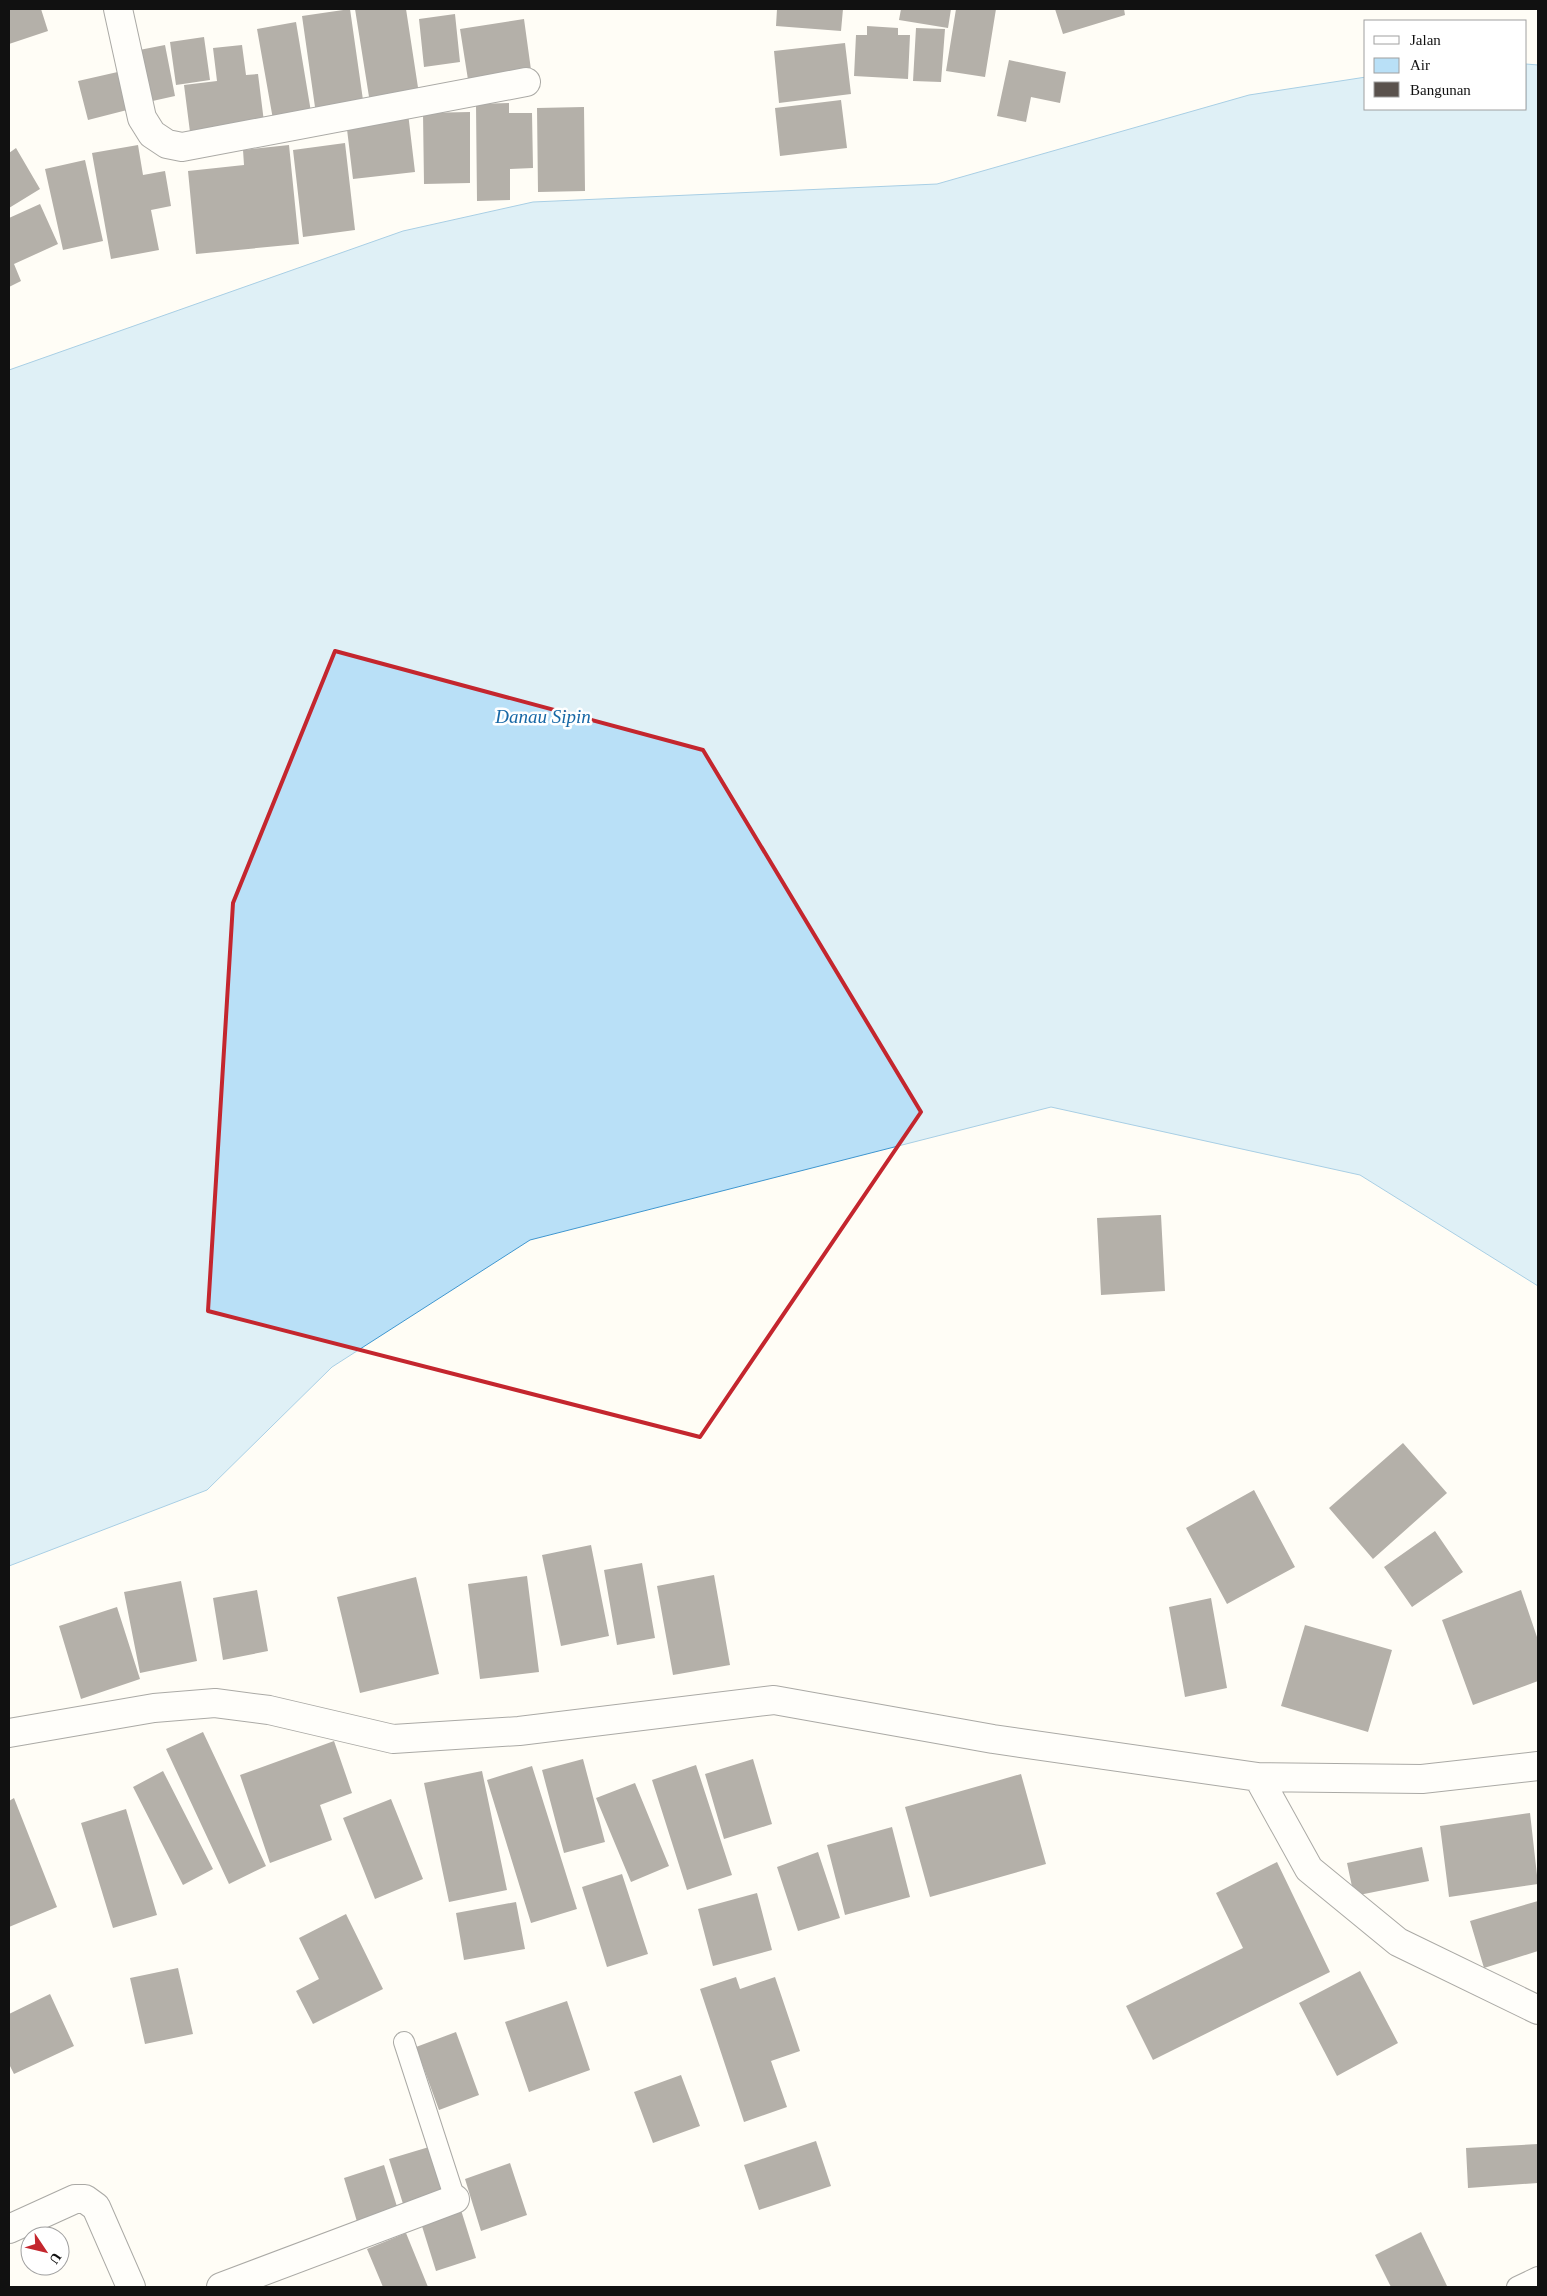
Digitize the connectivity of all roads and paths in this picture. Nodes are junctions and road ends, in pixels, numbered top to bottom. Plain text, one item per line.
1 (118, 9) edge
2 (526, 82) dead end
3 (9, 1733) edge
4 (1538, 1766) edge
5 (1258, 1777) junction
6 (1538, 2010) edge
7 (404, 2042) dead end
8 (455, 2199) joint
9 (9, 2229) edge
10 (1538, 2277) edge
11 (131, 2287) edge
12 (221, 2287) edge
13 (1517, 2287) edge

1 - 2 street
3 - 5 street
4 - 5 street
5 - 6 street
7 - 8 lane
8 - 12 street
9 - 11 street
10 - 13 lane

